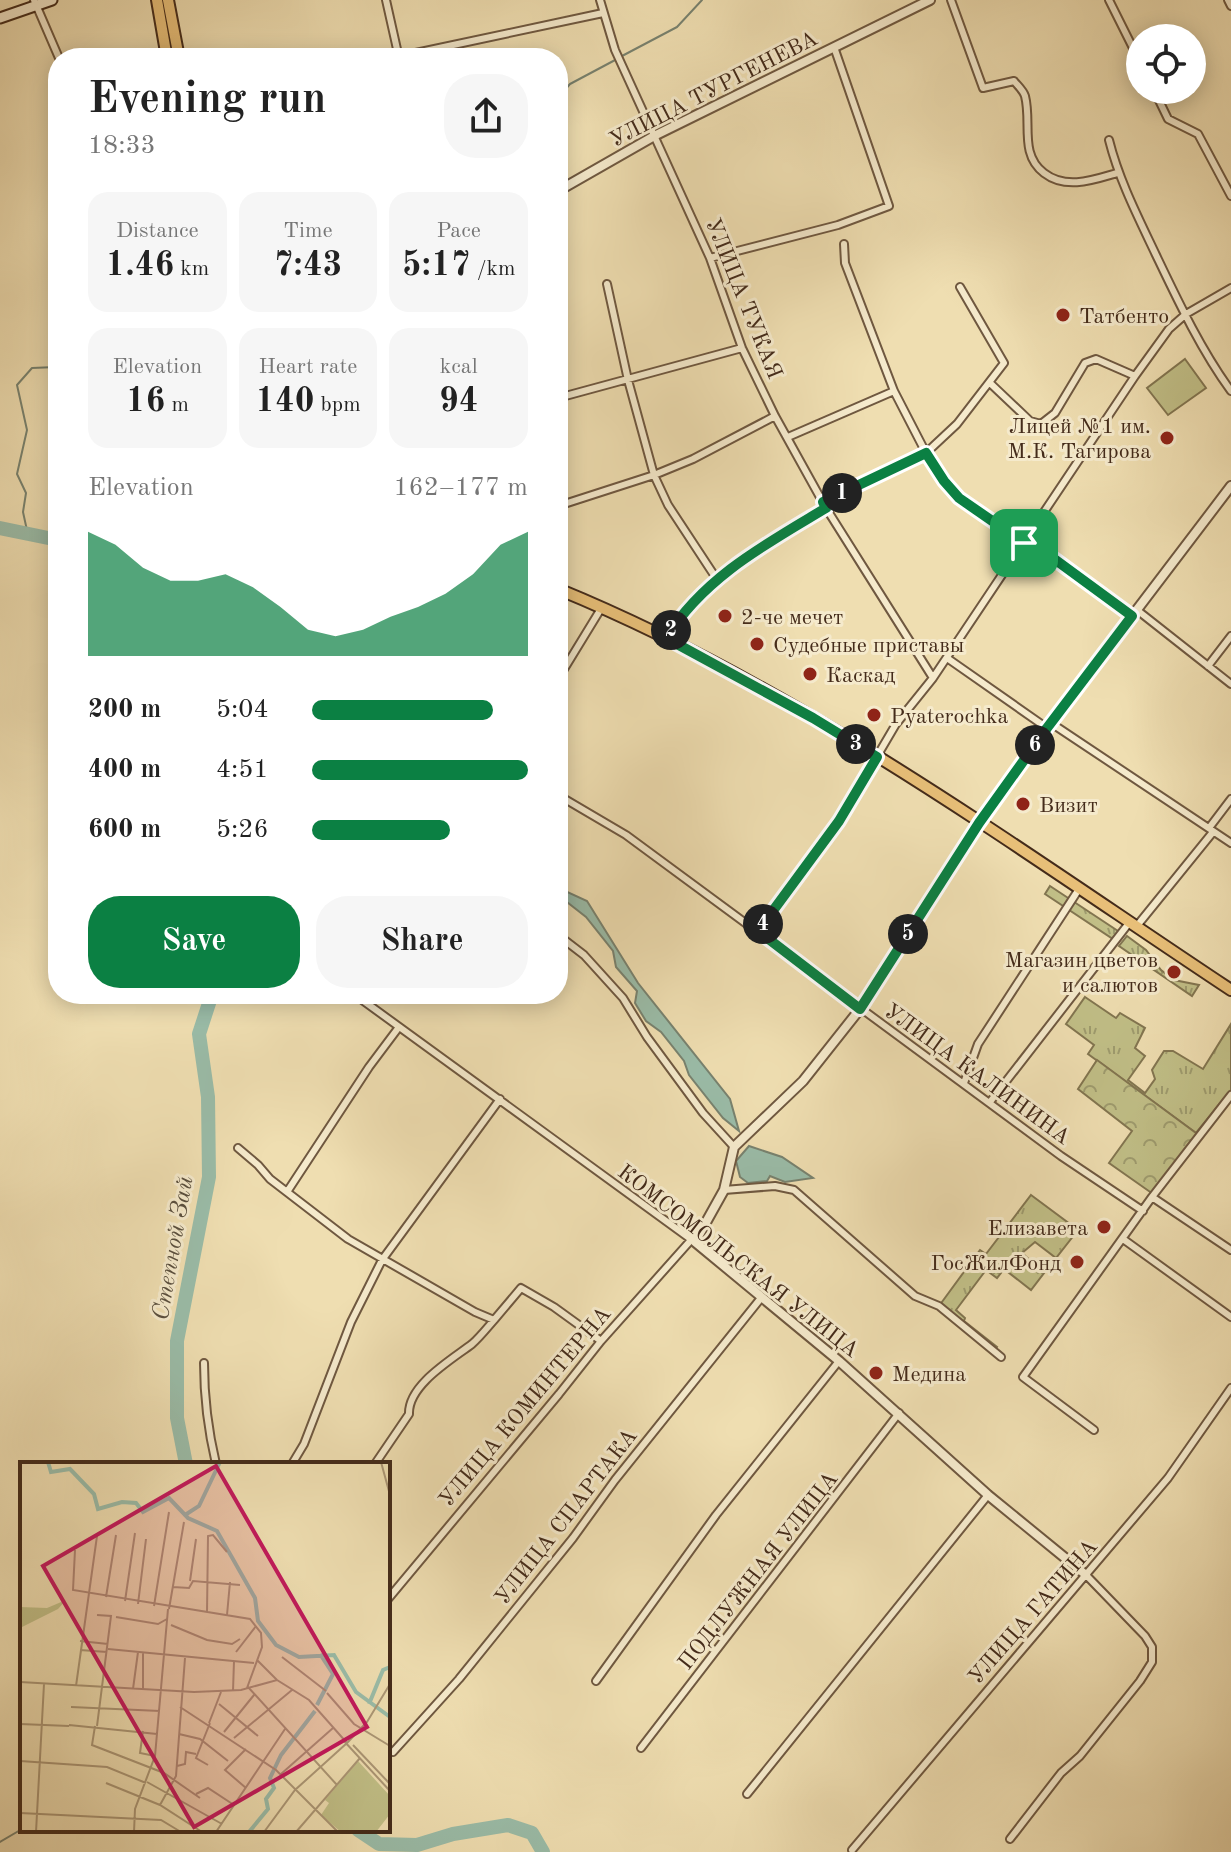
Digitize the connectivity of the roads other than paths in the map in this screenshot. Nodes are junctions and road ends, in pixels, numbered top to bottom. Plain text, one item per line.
1 (52, 0) edge
2 (157, 0) edge
3 (168, 0) edge
4 (386, 0) edge
5 (600, 0) edge
6 (930, 0) edge
7 (951, 0) edge
8 (1109, 0) edge
9 (1228, 0) edge
10 (35, 2) edge
11 (1231, 6) edge
12 (603, 13) junction
13 (0, 18) edge
14 (1126, 34) edge
15 (834, 47) junction
16 (55, 48) edge
17 (165, 48) edge
18 (177, 48) edge
19 (395, 48) edge
20 (439, 48) edge
21 (1161, 104) edge
22 (656, 135) junction
23 (1109, 140) dead end
24 (1117, 173) junction
25 (568, 185) edge
26 (1231, 196) edge
27 (844, 244) dead end
28 (710, 258) junction
29 (607, 284) dead end
30 (960, 287) dead end
31 (1231, 288) edge
32 (1186, 314) junction
33 (742, 348) junction
34 (1135, 376) junction
35 (628, 380) junction
36 (990, 383) junction
37 (894, 391) junction
38 (1231, 391) edge
39 (568, 395) edge
40 (775, 416) junction
41 (788, 437) junction
42 (926, 453) junction
43 (654, 475) junction
44 (1231, 486) edge
45 (1221, 497) junction
46 (568, 503) edge
47 (825, 505) junction
48 (1231, 505) edge
49 (1026, 541) junction
50 (716, 578) junction
51 (568, 593) edge
52 (602, 607) junction
53 (1134, 613) junction
54 (1231, 636) edge
55 (666, 638) junction
56 (947, 658) junction
57 (568, 663) edge
58 (1208, 666) junction
59 (933, 678) junction
60 (1231, 684) edge
61 (1049, 726) junction
62 (877, 757) junction
63 (1231, 799) edge
64 (568, 801) edge
65 (979, 823) junction
66 (1211, 830) junction
67 (1231, 843) edge
68 (1079, 889) junction
69 (1132, 925) junction
70 (758, 931) junction
71 (568, 943) edge
72 (1231, 990) edge
73 (368, 1004) edge
74 (860, 1009) junction
75 (399, 1027) junction
76 (964, 1083) junction
77 (1231, 1095) edge
78 (500, 1099) junction
79 (990, 1102) junction
80 (734, 1147) junction
81 (238, 1148) dead end
82 (724, 1190) junction
83 (287, 1192) junction
84 (1152, 1197) junction
85 (1143, 1211) junction
86 (1123, 1239) junction
87 (693, 1241) junction
88 (1231, 1250) edge
89 (382, 1260) junction
90 (761, 1298) junction
91 (1231, 1317) edge
92 (494, 1320) junction
93 (601, 1341) junction
94 (1001, 1357) dead end
95 (839, 1361) junction
96 (204, 1363) dead end
97 (1231, 1388) edge
98 (899, 1413) junction
99 (1094, 1430) dead end
100 (216, 1462) edge
101 (293, 1462) edge
102 (376, 1462) edge
103 (988, 1495) junction
104 (1086, 1575) junction
105 (390, 1597) edge
106 (596, 1681) dead end
107 (641, 1748) dead end
108 (393, 1752) dead end
109 (747, 1794) dead end
110 (1010, 1839) dead end
111 (852, 1850) edge

1 - 10 main road
2 - 17 main road
3 - 18 main road
4 - 19 street
5 - 12 street, УЛИЦА ТУКАЯ
6 - 15 street, УЛИЦА ТУРГЕНЕВА
7 - 24 street
8 - 14 street
9 - 11 street
10 - 13 main road
10 - 16 street
12 - 20 street
12 - 22 street, УЛИЦА ТУКАЯ
15 - 22 street, УЛИЦА ТУРГЕНЕВА
15 - 28 street
21 - 26 street
22 - 25 street, УЛИЦА ТУРГЕНЕВА
22 - 28 street, УЛИЦА ТУКАЯ
23 - 24 street
24 - 32 street
27 - 37 street
28 - 33 street, УЛИЦА ТУКАЯ
29 - 35 street
30 - 36 street
31 - 32 street
32 - 34 street
32 - 38 street
33 - 35 street
33 - 40 street, УЛИЦА ТУКАЯ
34 - 36 street
34 - 49 street
35 - 39 street
35 - 43 street
36 - 42 street
37 - 41 street
37 - 42 street
40 - 41 street, УЛИЦА ТУКАЯ
40 - 43 street
41 - 47 street, УЛИЦА ТУКАЯ
42 - 47 street
42 - 49 street
43 - 46 street
43 - 50 street
44 - 45 street
45 - 48 street
45 - 53 street
47 - 50 street
47 - 59 street, УЛИЦА ТУКАЯ
49 - 53 street
49 - 56 street
50 - 55 street
51 - 52 main road
52 - 55 main road
52 - 57 street
53 - 58 street
53 - 61 street
54 - 58 street
55 - 62 main road
56 - 59 street
56 - 61 street
58 - 60 street
59 - 62 street
61 - 65 street
61 - 66 street
62 - 65 main road
62 - 70 street
63 - 66 street
64 - 70 street, УЛИЦА КАЛИНИНА
65 - 68 main road
65 - 74 street
66 - 67 street
66 - 69 street
68 - 69 main road
68 - 76 street
69 - 72 main road
69 - 79 street
70 - 74 street, УЛИЦА КАЛИНИНА
71 - 80 street
73 - 75 street, КОМСОМОЛЬСКАЯ УЛИЦА
74 - 76 street, УЛИЦА КАЛИНИНА
74 - 80 street
75 - 78 street, КОМСОМОЛЬСКАЯ УЛИЦА
75 - 83 street
76 - 79 street, УЛИЦА КАЛИНИНА
77 - 84 street
78 - 87 street, КОМСОМОЛЬСКАЯ УЛИЦА
78 - 89 street
79 - 85 street, УЛИЦА КАЛИНИНА
80 - 82 street
81 - 83 street
82 - 87 street
82 - 94 street
83 - 89 street
84 - 85 street
84 - 88 street
85 - 86 street
86 - 91 street
86 - 99 street
87 - 90 street, КОМСОМОЛЬСКАЯ УЛИЦА
87 - 93 street, УЛИЦА КОМИНТЕРНА
89 - 92 street
89 - 101 street
90 - 95 street, КОМСОМОЛЬСКАЯ УЛИЦА
90 - 108 street, УЛИЦА СПАРТАКА
92 - 93 street
92 - 102 street
93 - 105 street, УЛИЦА КОМИНТЕРНА
95 - 98 street, КОМСОМОЛЬСКАЯ УЛИЦА
95 - 106 street
96 - 100 street
97 - 104 street, УЛИЦА ГАТИНА
98 - 103 street, КОМСОМОЛЬСКАЯ УЛИЦА
98 - 107 street, ПОДЛУЖНАЯ УЛИЦА
103 - 104 street, КОМСОМОЛЬСКАЯ УЛИЦА
103 - 109 street
104 - 110 street
104 - 111 street, УЛИЦА ГАТИНА

